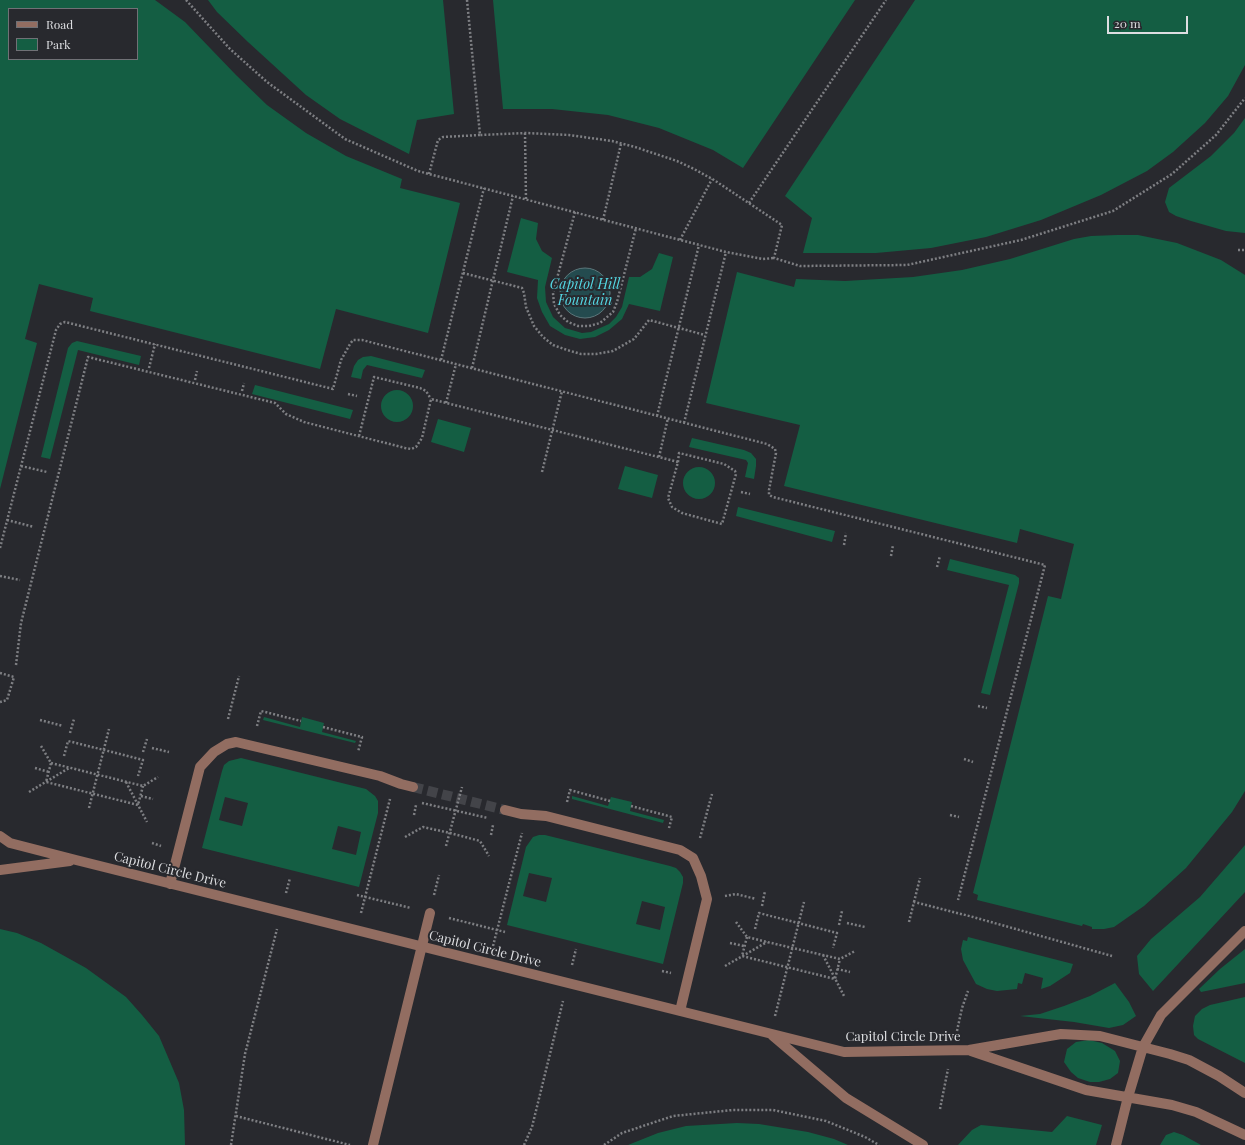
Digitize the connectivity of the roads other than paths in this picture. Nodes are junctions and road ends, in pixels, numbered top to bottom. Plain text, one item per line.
1 (413, 787) tunnel mouth
2 (505, 810) tunnel mouth
3 (0, 836) edge
4 (76, 860) junction
5 (0, 870) edge
6 (170, 884) junction
7 (430, 913) dead end
8 (1245, 931) edge
9 (421, 947) junction
10 (680, 1011) junction
11 (771, 1034) junction
12 (1143, 1046) junction
13 (969, 1050) junction
14 (1245, 1093) edge
15 (1128, 1096) junction
16 (1245, 1135) edge
17 (373, 1145) edge
18 (923, 1145) edge
19 (1116, 1145) edge

1 - 6 street
2 - 10 street
3 - 4 street, Capitol Circle Drive
4 - 5 street
4 - 6 street, Capitol Circle Drive
6 - 9 street, Capitol Circle Drive
7 - 9 street
8 - 12 street
9 - 10 street, Capitol Circle Drive
9 - 17 street
10 - 11 street, Capitol Circle Drive
11 - 13 street, Capitol Circle Drive
11 - 18 street
12 - 13 street, Capitol Circle Drive
12 - 14 street, Capitol Circle Drive
12 - 15 street
13 - 15 street, Capitol Circle Drive
15 - 16 street, Capitol Circle Drive
15 - 19 street

